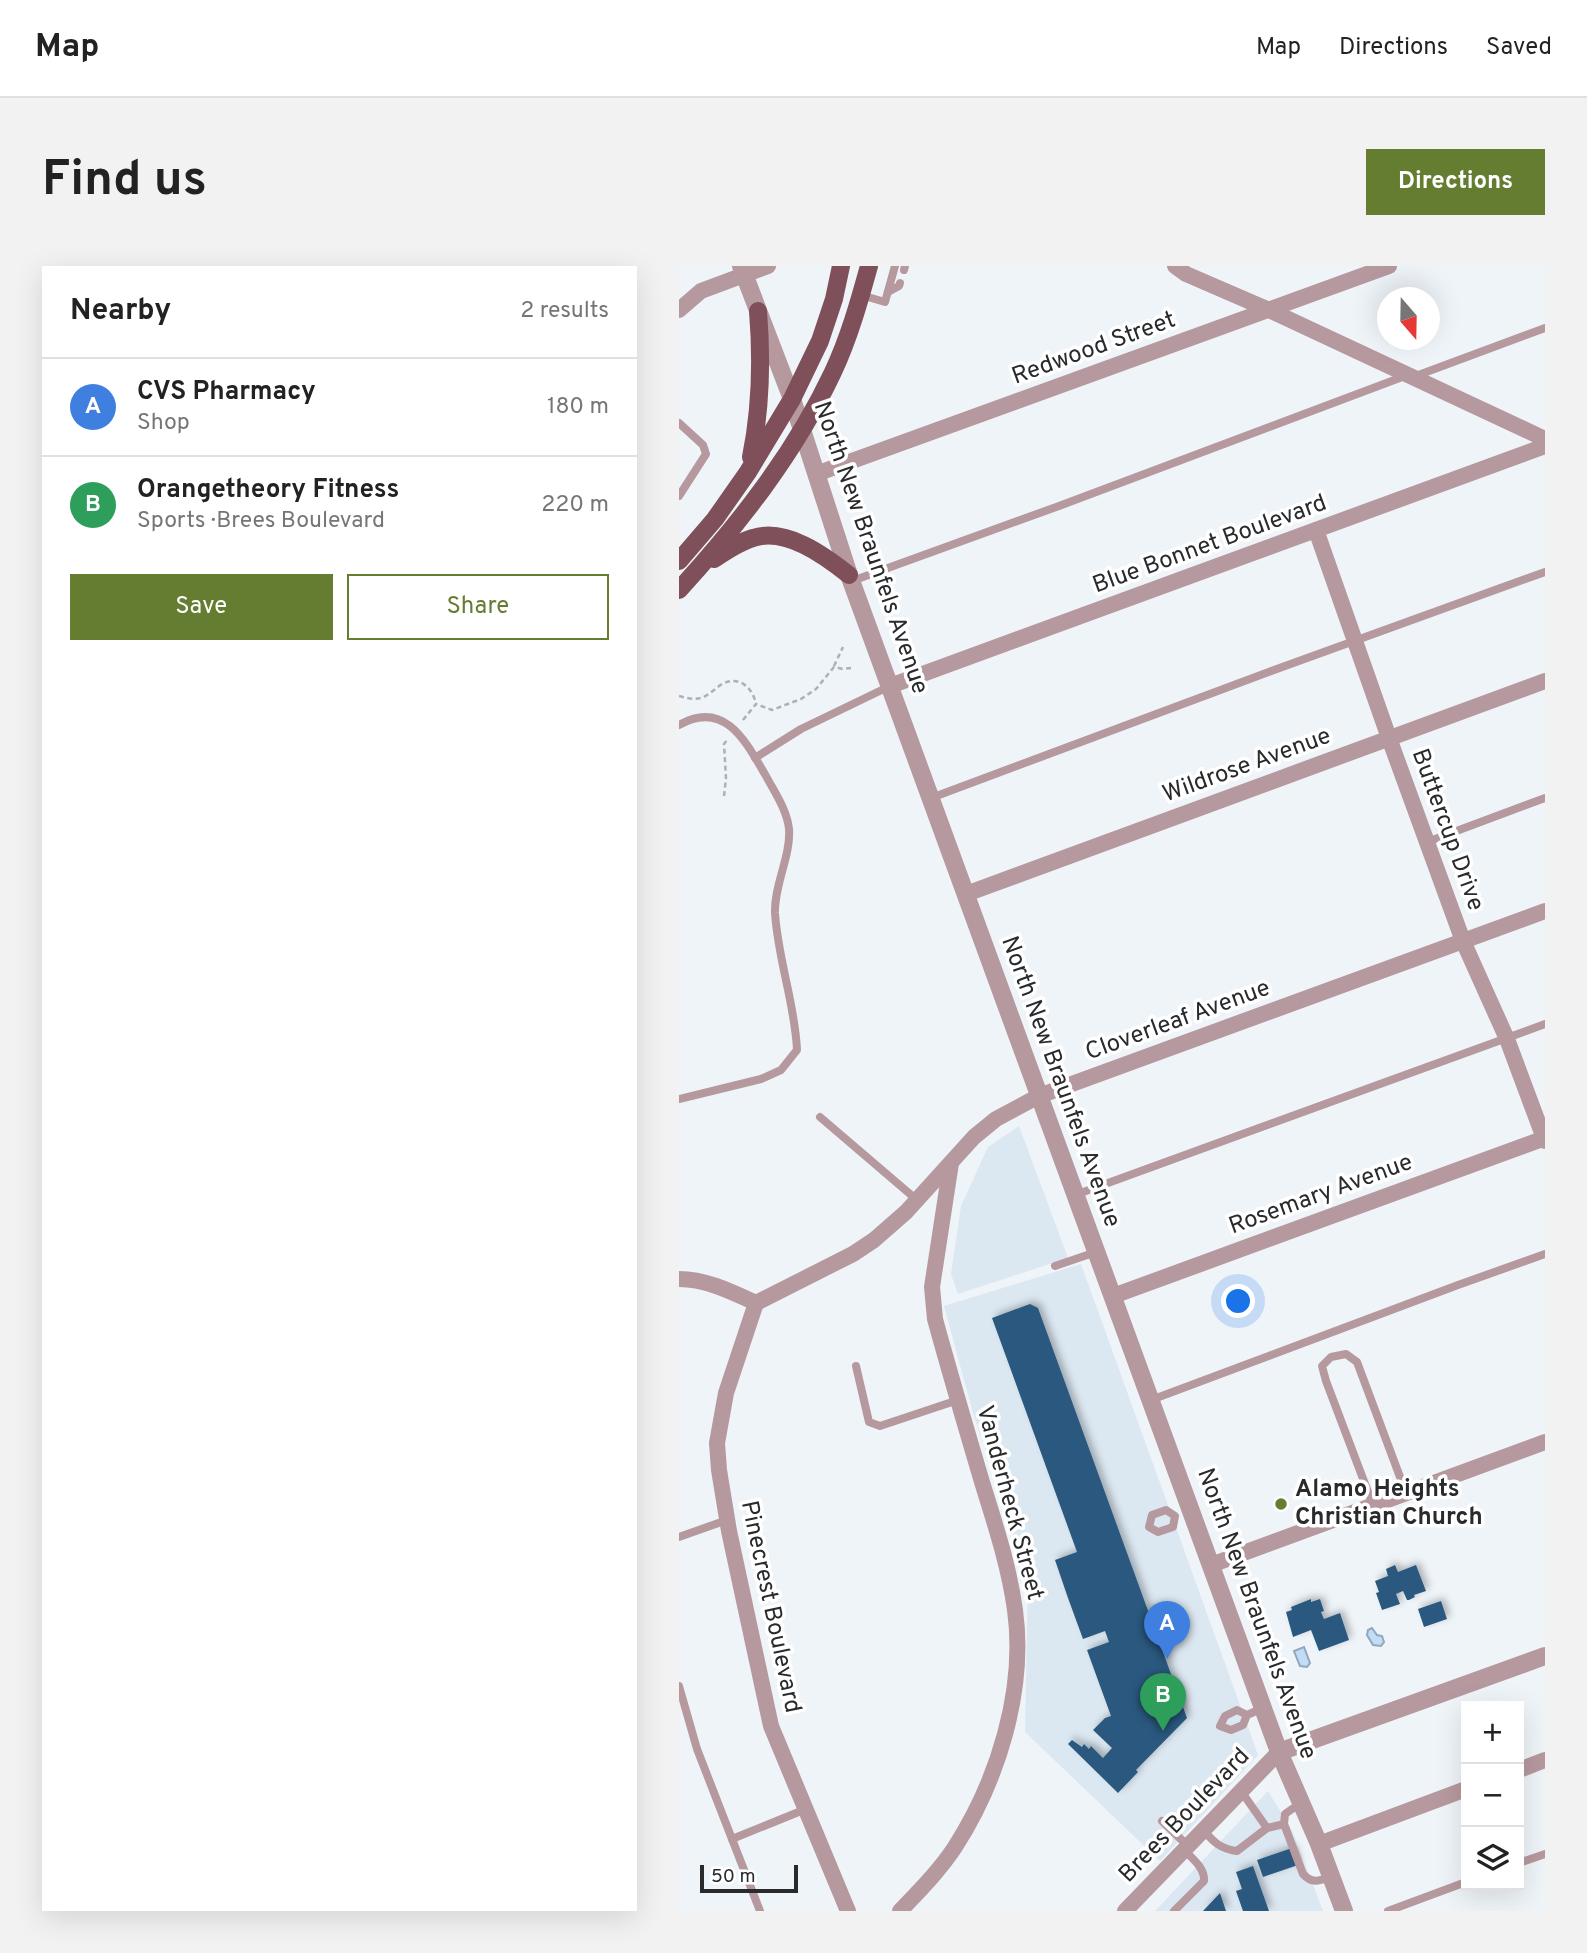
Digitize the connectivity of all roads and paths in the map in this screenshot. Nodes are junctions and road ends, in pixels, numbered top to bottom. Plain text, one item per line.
1 (768, 266) edge
2 (841, 266) edge
3 (869, 266) edge
4 (1175, 266) edge
5 (1389, 266) edge
6 (901, 267) edge
7 (742, 270) edge
8 (1200, 272) edge
9 (900, 283) dead end
10 (701, 290) junction
11 (888, 292) junction
12 (861, 295) junction
13 (679, 298) edge
14 (679, 310) edge
15 (1269, 310) junction
16 (758, 311) junction
17 (1545, 328) edge
18 (1410, 376) junction
19 (792, 399) junction
20 (679, 423) edge
21 (802, 431) junction
22 (1545, 439) edge
23 (1545, 446) edge
24 (748, 472) junction
25 (815, 474) junction
26 (679, 496) edge
27 (1316, 530) junction
28 (679, 561) edge
29 (697, 571) junction
30 (1545, 572) edge
31 (851, 578) junction
32 (679, 590) edge
33 (1355, 640) junction
34 (843, 647) dead end
35 (834, 667) junction
36 (851, 668) dead end
37 (1545, 681) edge
38 (890, 686) junction
39 (679, 696) edge
40 (756, 704) junction
41 (743, 720) dead end
42 (679, 726) edge
43 (732, 733) dead end
44 (1389, 738) junction
45 (755, 758) junction
46 (724, 796) dead end
47 (931, 798) junction
48 (1545, 798) edge
49 (1427, 842) junction
50 (966, 894) junction
51 (1545, 911) edge
52 (1463, 941) junction
53 (1545, 1024) edge
54 (1507, 1039) junction
55 (1039, 1096) junction
56 (679, 1099) edge
57 (820, 1118) dead end
58 (1545, 1139) edge
59 (951, 1163) junction
60 (1076, 1195) junction
61 (917, 1200) junction
62 (1096, 1252) junction
63 (1545, 1254) edge
64 (1055, 1266) dead end
65 (679, 1279) edge
66 (1113, 1296) junction
67 (756, 1303) junction
68 (856, 1366) dead end
69 (958, 1400) junction
70 (1150, 1400) junction
71 (1545, 1442) edge
72 (1406, 1493) junction
73 (1373, 1505) junction
74 (727, 1520) junction
75 (679, 1537) edge
76 (1210, 1564) junction
77 (1545, 1656) edge
78 (679, 1686) edge
79 (1279, 1752) junction
80 (1545, 1760) edge
81 (1524, 1768) edge
82 (1241, 1791) junction
83 (1461, 1791) edge
84 (1302, 1802) junction
85 (806, 1810) junction
86 (1162, 1821) dead end
87 (1284, 1824) junction
88 (1266, 1828) junction
89 (1203, 1830) junction
90 (732, 1839) junction
91 (1319, 1844) junction
92 (1186, 1848) junction
93 (1545, 1854) edge
94 (1524, 1861) edge
95 (1331, 1877) junction
96 (1461, 1884) edge
97 (1131, 1909) edge
98 (760, 1911) edge
99 (848, 1911) edge
100 (900, 1911) edge
101 (1174, 1911) edge
102 (1343, 1911) edge
103 (1388, 1911) edge

1 - 7 street
2 - 19 main road
3 - 12 main road
4 - 8 street
5 - 15 street, Redwood Street
6 - 11 lane
7 - 10 street
7 - 16 street, North New Braunfels Avenue
8 - 15 street
9 - 11 lane
10 - 13 street
10 - 14 street
11 - 12 lane
12 - 21 main road
15 - 18 street
15 - 25 street, Redwood Street
16 - 19 street, North New Braunfels Avenue
16 - 24 main road
17 - 18 lane
18 - 22 street
18 - 31 lane
19 - 21 street, North New Braunfels Avenue
19 - 24 main road
20 - 26 lane
21 - 25 street, North New Braunfels Avenue
21 - 29 main road
23 - 27 street, Blue Bonnet Boulevard
24 - 28 main road
25 - 31 street, North New Braunfels Avenue
27 - 33 street, Buttercup Drive
27 - 38 street, Blue Bonnet Boulevard
29 - 31 main road
29 - 32 main road
30 - 33 lane
31 - 38 street, North New Braunfels Avenue
33 - 44 street, Buttercup Drive
33 - 47 lane
34 - 35 path
35 - 36 path
35 - 40 path
37 - 44 street, Wildrose Avenue
38 - 45 lane
38 - 47 street, North New Braunfels Avenue
39 - 40 path
40 - 41 path
42 - 45 lane
43 - 46 path
44 - 49 street, Buttercup Drive
44 - 50 street, Wildrose Avenue
45 - 56 lane
47 - 50 street, North New Braunfels Avenue
48 - 49 lane
49 - 52 street, Buttercup Drive
50 - 55 street, North New Braunfels Avenue
51 - 52 street, Cloverleaf Avenue
52 - 54 street, Buttercup Drive
52 - 55 street, Cloverleaf Avenue
53 - 54 lane
54 - 58 street, Buttercup Drive
54 - 60 lane
55 - 59 street, Cloverleaf Avenue
55 - 60 street, North New Braunfels Avenue
57 - 61 lane
58 - 66 street, Rosemary Avenue
59 - 61 street, Cloverleaf Avenue
59 - 69 street, Vanderheck Street
60 - 62 street, North New Braunfels Avenue
61 - 67 street, Cloverleaf Avenue
62 - 64 lane
62 - 66 street, North New Braunfels Avenue
63 - 70 lane
65 - 67 street
66 - 70 street, North New Braunfels Avenue
67 - 74 street, Pinecrest Boulevard
68 - 69 lane
69 - 100 street, Vanderheck Street
70 - 76 street, North New Braunfels Avenue
71 - 72 street
72 - 73 street
72 - 73 lane
73 - 76 street
74 - 75 lane
74 - 85 street, Pinecrest Boulevard
76 - 79 street, North New Braunfels Avenue
77 - 79 street
78 - 90 lane
79 - 82 street, Brees Boulevard
79 - 84 street, North New Braunfels Avenue
80 - 81 street
82 - 88 lane
82 - 89 street, Brees Boulevard
83 - 91 street
84 - 87 lane
84 - 91 street, North New Braunfels Avenue
85 - 90 lane
85 - 99 street, Pinecrest Boulevard
86 - 92 lane
87 - 88 lane
87 - 95 lane
88 - 89 lane
89 - 92 street, Brees Boulevard
90 - 98 lane
91 - 95 street, North New Braunfels Avenue
92 - 97 street, Brees Boulevard
92 - 101 lane
93 - 94 lane
95 - 102 street, North New Braunfels Avenue
96 - 103 lane

